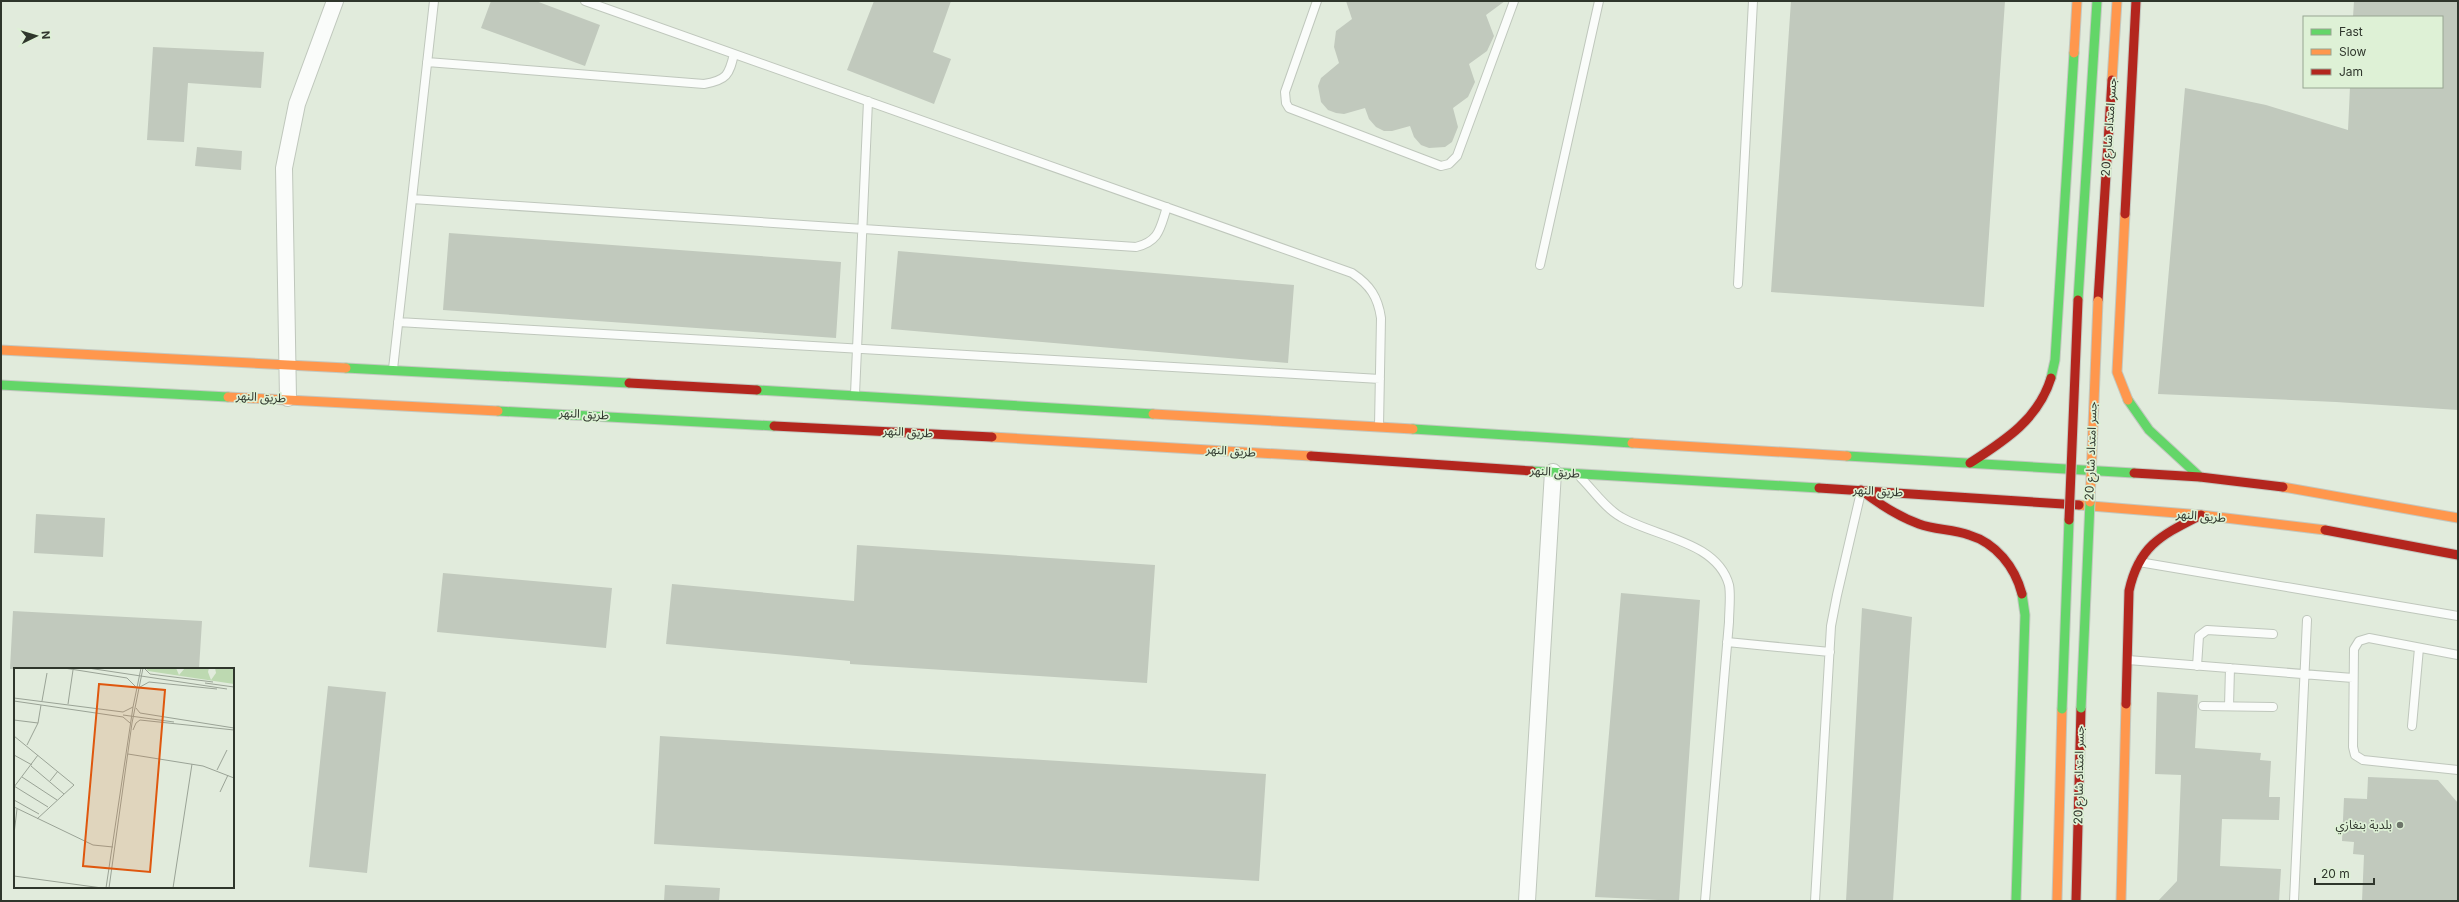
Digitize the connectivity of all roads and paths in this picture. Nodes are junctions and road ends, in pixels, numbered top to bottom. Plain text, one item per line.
1 (335, 1) edge
2 (434, 1) edge
3 (585, 1) edge
4 (1317, 1) edge
5 (1514, 1) edge
6 (1599, 1) edge
7 (1753, 1) edge
8 (2077, 1) edge
9 (2097, 1) edge
10 (2117, 1) edge
11 (2136, 1) edge
12 (734, 54) junction
13 (428, 62) junction
14 (868, 101) junction
15 (412, 199) junction
16 (1167, 207) junction
17 (862, 228) junction
18 (1540, 265) dead end
19 (1738, 284) dead end
20 (398, 322) junction
21 (857, 348) junction
22 (1, 350) edge
23 (287, 364) junction
24 (393, 370) junction
25 (1380, 379) junction
26 (1, 385) edge
27 (855, 395) junction
28 (288, 398) junction
29 (1379, 426) junction
30 (1970, 463) junction
31 (1553, 472) junction
32 (1577, 474) junction
33 (2200, 478) junction
34 (1861, 490) junction
35 (2201, 515) junction
36 (2458, 518) edge
37 (2458, 555) edge
38 (2136, 562) junction
39 (2458, 616) edge
40 (2307, 620) dead end
41 (2274, 634) dead end
42 (1727, 642) junction
43 (2419, 648) junction
44 (1830, 652) junction
45 (2458, 655) edge
46 (2127, 660) junction
47 (2197, 666) junction
48 (2230, 668) junction
49 (2304, 674) junction
50 (2353, 678) junction
51 (2203, 706) dead end
52 (2229, 706) junction
53 (2273, 707) dead end
54 (2412, 726) dead end
55 (2458, 770) edge
56 (1527, 901) edge
57 (1705, 901) edge
58 (1815, 901) edge
59 (2016, 901) edge
60 (2057, 901) edge
61 (2076, 901) edge
62 (2121, 901) edge
63 (2294, 901) edge

1 - 23 street
2 - 13 lane
3 - 12 lane
4 - 5 lane
6 - 18 lane
7 - 19 lane
8 - 30 main road
9 - 60 main road, جسر امتداد شارع 20, bridge
10 - 61 main road, جسر امتداد شارع 20, bridge
11 - 33 main road
12 - 13 lane
12 - 14 lane
13 - 15 lane
14 - 16 lane
14 - 17 lane
15 - 17 lane
15 - 20 lane
16 - 17 lane
16 - 25 lane
17 - 21 lane
20 - 21 lane
20 - 24 lane
21 - 25 lane
21 - 27 lane
22 - 23 main road
23 - 24 main road
23 - 28 street
24 - 27 main road
25 - 29 lane
26 - 28 main road, طريق النهر
27 - 29 main road
28 - 31 main road, طريق النهر
29 - 30 main road
30 - 33 main road
31 - 32 main road, طريق النهر
31 - 56 street
32 - 34 main road, طريق النهر
32 - 42 lane
33 - 36 main road
34 - 35 main road, طريق النهر
34 - 44 lane
34 - 59 main road
35 - 37 main road, طريق النهر
35 - 38 main road
38 - 39 lane
38 - 46 main road
40 - 49 lane
41 - 47 lane
42 - 44 lane
42 - 57 lane
43 - 45 lane
43 - 50 lane
43 - 54 lane
44 - 58 lane
46 - 47 lane
46 - 62 main road
47 - 48 lane
48 - 49 lane
48 - 52 lane
49 - 50 lane
49 - 63 lane
50 - 55 lane
51 - 52 lane
52 - 53 lane

